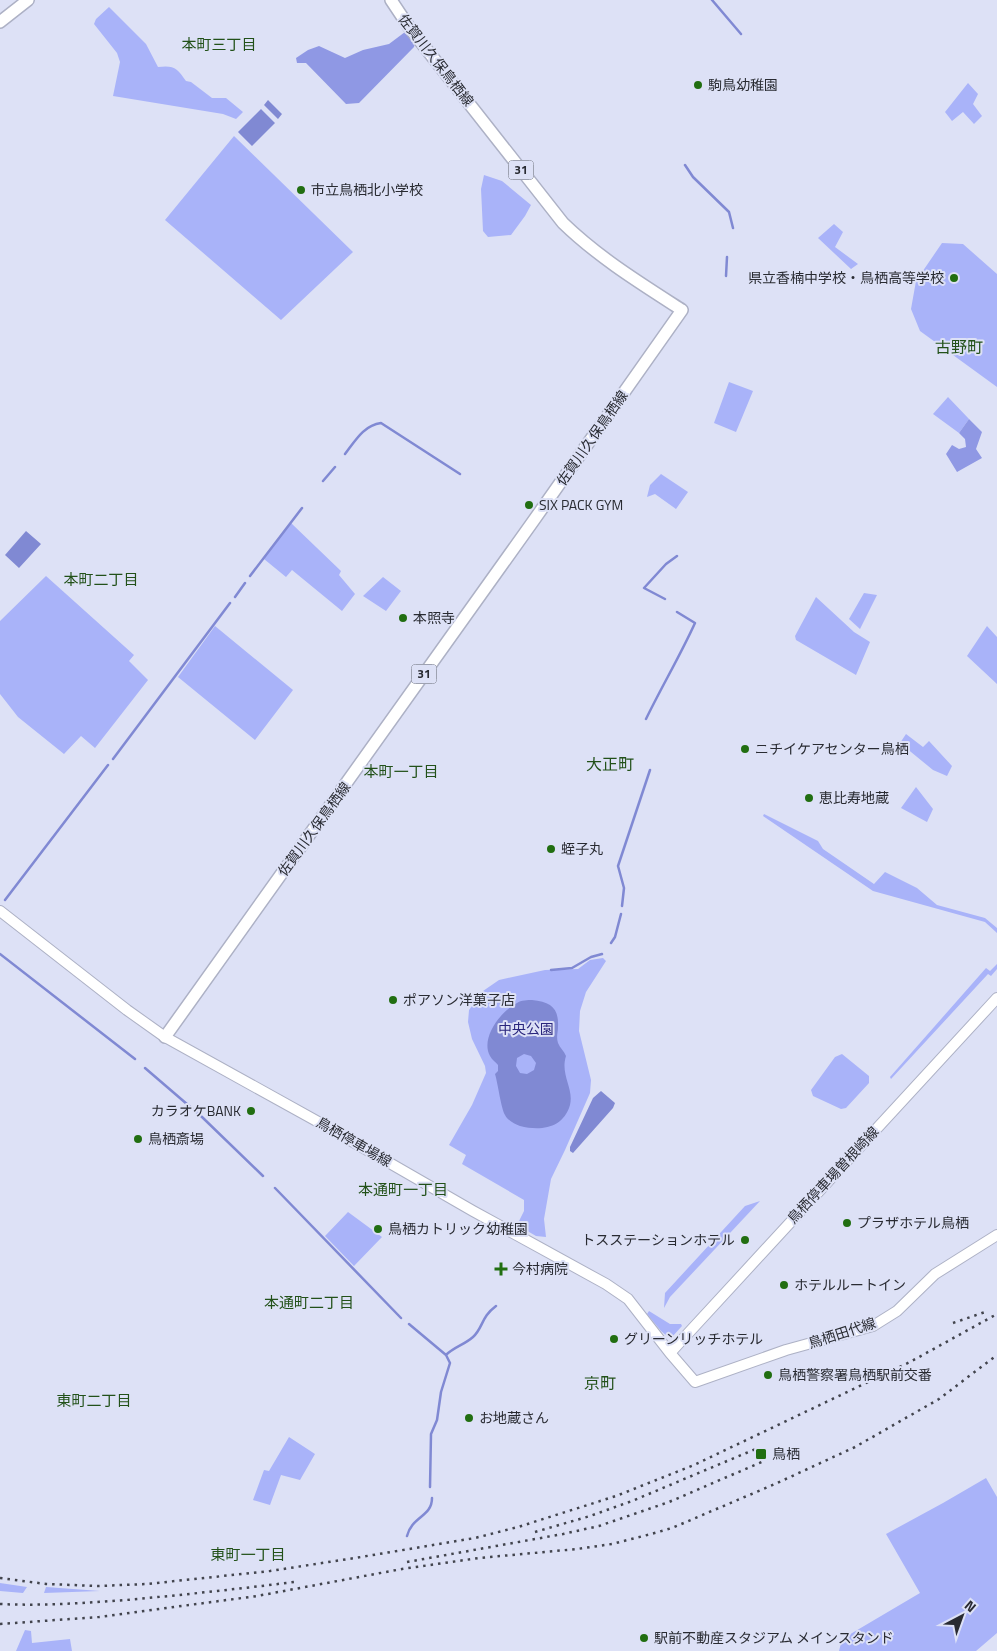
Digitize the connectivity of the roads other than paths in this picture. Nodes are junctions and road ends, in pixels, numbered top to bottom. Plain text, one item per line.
1 (28, 0) edge
2 (391, 0) edge
3 (0, 22) edge
4 (0, 911) edge
5 (997, 998) edge
6 (165, 1036) junction
7 (997, 1235) edge
8 (670, 1352) junction
9 (695, 1382) joint

1 - 3 main road
2 - 6 main road, 佐賀川久保鳥栖線 / 31
4 - 6 main road, 鳥栖停車場線
5 - 8 main road, 鳥栖停車場曽根崎線
6 - 8 main road, 鳥栖停車場線
7 - 9 main road, 鳥栖田代線
8 - 9 main road, 鳥栖停車場線

